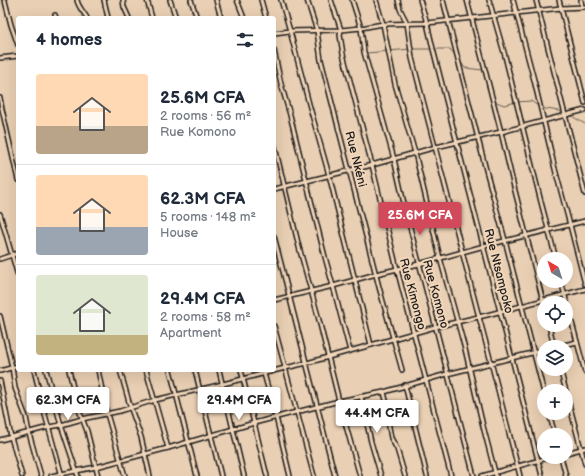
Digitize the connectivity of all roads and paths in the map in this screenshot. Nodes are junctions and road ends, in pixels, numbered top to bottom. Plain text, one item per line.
1 (4, 0) edge
2 (77, 0) edge
3 (104, 0) edge
4 (123, 0) edge
5 (147, 0) edge
6 (170, 0) edge
7 (191, 0) edge
8 (216, 0) edge
9 (237, 0) edge
10 (261, 0) edge
11 (281, 0) edge
12 (306, 0) edge
13 (331, 0) edge
14 (352, 0) edge
15 (376, 0) edge
16 (398, 0) edge
17 (420, 0) edge
18 (444, 0) edge
19 (467, 0) edge
20 (489, 0) edge
21 (513, 0) edge
22 (536, 0) edge
23 (559, 0) edge
24 (580, 0) edge
25 (584, 7) edge
26 (561, 8) junction
27 (539, 11) junction
28 (517, 13) junction
29 (493, 15) junction
30 (86, 16) edge
31 (108, 16) edge
32 (128, 16) edge
33 (151, 16) edge
34 (175, 16) edge
35 (196, 16) edge
36 (220, 16) edge
37 (243, 16) edge
38 (265, 16) edge
39 (472, 18) junction
40 (448, 21) junction
41 (407, 23) junction
42 (428, 23) junction
43 (383, 24) junction
44 (361, 28) junction
45 (341, 30) junction
46 (290, 31) junction
47 (317, 31) junction
48 (276, 33) edge
49 (16, 39) edge
50 (16, 56) edge
51 (0, 58) edge
52 (276, 60) edge
53 (0, 98) edge
54 (585, 103) edge
55 (585, 110) edge
56 (565, 114) junction
57 (543, 120) junction
58 (522, 127) junction
59 (501, 132) junction
60 (478, 138) junction
61 (457, 143) junction
62 (436, 147) junction
63 (276, 151) edge
64 (415, 153) junction
65 (394, 159) junction
66 (372, 165) junction
67 (349, 170) junction
68 (16, 171) edge
69 (329, 176) junction
70 (306, 181) junction
71 (285, 186) junction
72 (276, 188) edge
73 (585, 194) edge
74 (0, 214) edge
75 (585, 221) edge
76 (570, 225) junction
77 (548, 230) junction
78 (526, 235) junction
79 (505, 240) junction
80 (276, 244) edge
81 (484, 246) junction
82 (462, 252) junction
83 (554, 252) edge
84 (16, 254) edge
85 (12, 255) junction
86 (440, 258) junction
87 (0, 259) edge
88 (419, 264) junction
89 (16, 269) edge
90 (397, 269) junction
91 (376, 274) junction
92 (354, 280) junction
93 (585, 284) edge
94 (333, 286) junction
95 (563, 288) edge
96 (585, 289) edge
97 (311, 291) junction
98 (565, 294) junction
99 (290, 296) junction
100 (542, 296) edge
101 (558, 296) edge
102 (276, 300) edge
103 (537, 302) edge
104 (521, 306) junction
105 (500, 312) junction
106 (0, 316) edge
107 (479, 317) junction
108 (458, 322) junction
109 (435, 327) junction
110 (414, 333) junction
111 (276, 334) edge
112 (393, 339) junction
113 (577, 342) junction
114 (573, 343) edge
115 (370, 344) junction
116 (350, 351) junction
117 (537, 351) edge
118 (533, 352) junction
119 (329, 357) junction
120 (512, 358) junction
121 (491, 362) junction
122 (307, 363) junction
123 (16, 366) edge
124 (12, 367) junction
125 (285, 368) junction
126 (469, 368) junction
127 (276, 370) edge
128 (402, 370) dead end
129 (0, 371) edge
130 (585, 371) edge
131 (34, 372) edge
132 (47, 372) edge
133 (69, 372) edge
134 (98, 372) edge
135 (121, 372) edge
136 (147, 372) edge
137 (171, 372) edge
138 (196, 372) edge
139 (219, 372) edge
140 (241, 372) edge
141 (263, 372) edge
142 (447, 374) junction
143 (243, 379) junction
144 (426, 380) junction
145 (0, 381) edge
146 (222, 384) junction
147 (542, 384) edge
148 (406, 385) junction
149 (200, 389) junction
150 (384, 392) junction
151 (177, 395) junction
152 (361, 396) junction
153 (155, 400) junction
154 (339, 401) junction
155 (318, 406) junction
156 (131, 409) junction
157 (297, 412) junction
158 (107, 414) junction
159 (573, 415) edge
160 (276, 417) junction
161 (82, 419) junction
162 (254, 422) junction
163 (61, 425) junction
164 (48, 427) junction
165 (233, 428) junction
166 (29, 433) junction
167 (211, 435) junction
168 (11, 437) junction
169 (0, 440) edge
170 (188, 442) junction
171 (168, 448) junction
172 (583, 449) edge
173 (573, 451) edge
174 (145, 453) junction
175 (537, 453) edge
176 (120, 460) junction
177 (537, 461) edge
178 (540, 464) edge
179 (563, 464) edge
180 (585, 464) edge
181 (517, 466) junction
182 (96, 467) junction
183 (76, 471) junction
184 (496, 474) edge
185 (62, 475) edge
186 (22, 476) edge
187 (41, 476) edge
188 (51, 476) edge
189 (78, 476) edge
190 (98, 476) edge
191 (124, 476) edge
192 (150, 476) edge
193 (197, 476) edge
194 (221, 476) edge
195 (244, 476) edge
196 (267, 476) edge
197 (290, 476) edge
198 (314, 476) edge
199 (335, 476) edge
200 (360, 476) edge
201 (381, 476) edge
202 (405, 476) edge
203 (427, 476) edge
204 (451, 476) edge
205 (474, 476) edge
206 (482, 476) edge
207 (520, 476) edge
208 (542, 476) edge
209 (566, 476) edge

1 - 49 street
2 - 30 street
3 - 31 street
4 - 32 street
5 - 33 street
6 - 34 street
7 - 35 street
8 - 36 street
9 - 37 street
10 - 38 street
11 - 46 street
12 - 47 street, Rue Nkéni
13 - 45 street, Rue Kimongo
14 - 44 street, Rue Komono
15 - 43 street
16 - 41 street
17 - 42 street, Rue Ntsampoko
18 - 40 street
19 - 39 street
20 - 29 street
21 - 28 street
22 - 27 street
23 - 26 street
24 - 25 street
25 - 26 street
26 - 27 street
26 - 54 street
27 - 28 street
27 - 56 street
28 - 29 street
28 - 57 street
29 - 39 street
29 - 58 street
39 - 40 street
39 - 59 street
40 - 42 street
40 - 60 street
41 - 42 street
41 - 43 street
41 - 62 street
42 - 61 street, Rue Ntsampoko
43 - 44 street
43 - 64 street
44 - 45 street
44 - 65 street, Rue Komono
45 - 47 street
45 - 66 street, Rue Kimongo
46 - 47 street
46 - 48 street
46 - 69 street
47 - 67 street, Rue Nkéni
50 - 51 street
52 - 70 street
53 - 68 street
55 - 56 street
56 - 57 street
56 - 73 street
57 - 58 street
57 - 76 street
58 - 59 street
58 - 77 street
59 - 60 street
59 - 78 street
60 - 61 street
60 - 79 street
61 - 62 street
61 - 81 street, Rue Ntsampoko
62 - 64 street
62 - 82 street
63 - 71 street
64 - 65 street
64 - 86 street
65 - 66 street
65 - 88 street, Rue Komono
66 - 67 street
66 - 90 street, Rue Kimongo
67 - 69 street
67 - 91 street, Rue Nkéni
69 - 70 street
69 - 92 street
70 - 71 street
70 - 94 street
71 - 72 street
71 - 97 street
74 - 85 street
75 - 76 street
76 - 77 street
76 - 93 street
77 - 78 street
77 - 83 street
78 - 79 street
78 - 100 street
79 - 81 street
79 - 104 street
80 - 99 street
81 - 82 street
81 - 105 street, Rue Ntsampoko
82 - 86 street
82 - 107 street
84 - 85 street
85 - 87 street
85 - 89 street
86 - 88 street
86 - 108 street
88 - 90 street
88 - 109 street, Rue Komono
90 - 91 street
90 - 110 street, Rue Kimongo
91 - 92 street
91 - 112 street, Rue Nkéni
92 - 94 street
92 - 115 street
94 - 97 street
94 - 116 street
95 - 98 street
96 - 98 street
97 - 99 street
97 - 119 street
98 - 101 street
98 - 113 street
99 - 102 street
99 - 122 street
103 - 104 street
104 - 105 street
104 - 118 street
105 - 107 street
105 - 120 street, Rue Ntsampoko
106 - 124 street
107 - 108 street
107 - 121 street
108 - 109 street
108 - 126 street
109 - 110 street
109 - 142 street, Rue Komono
110 - 112 street
110 - 144 street, Rue Kimongo
111 - 125 street
112 - 115 street
112 - 128 street, Rue Nkéni
113 - 114 street
113 - 130 street
115 - 116 street
116 - 119 street
117 - 118 street
118 - 120 street
118 - 147 street
119 - 122 street
119 - 154 street
120 - 121 street
120 - 175 street, Rue Ntsampoko
121 - 126 street
121 - 181 street
122 - 125 street
122 - 155 street
123 - 124 street
124 - 129 street
124 - 166 street
125 - 127 street
125 - 157 street
126 - 142 street
126 - 184 street
131 - 164 street
132 - 163 street
133 - 161 street
134 - 158 street
135 - 156 street
136 - 153 street
137 - 151 street
138 - 149 street
139 - 146 street
140 - 143 street
141 - 143 street
141 - 160 street
142 - 144 street
142 - 205 street, Rue Komono
143 - 146 street
143 - 162 street
144 - 148 street
144 - 204 street, Rue Kimongo
145 - 168 street
146 - 149 street
146 - 165 street
148 - 150 street
148 - 203 street
149 - 151 street
149 - 167 street
150 - 152 street
150 - 202 street
151 - 153 street
151 - 170 street
152 - 154 street
152 - 201 street
153 - 156 street
153 - 171 street
154 - 155 street
154 - 200 street
155 - 157 street
155 - 199 street
156 - 158 street
156 - 174 street
157 - 160 street
157 - 198 street
158 - 161 street
158 - 176 street
159 - 172 street
160 - 162 street
160 - 197 street
161 - 163 street
161 - 182 street
162 - 165 street
162 - 196 street
163 - 164 street
163 - 183 street
164 - 166 street
164 - 185 street
165 - 167 street
165 - 195 street
166 - 168 street
166 - 187 street
167 - 170 street
167 - 194 street
168 - 169 street
168 - 186 street
170 - 171 street
170 - 193 street
171 - 174 street
172 - 173 street
172 - 180 street
174 - 176 street
174 - 192 street
176 - 182 street
176 - 191 street
177 - 181 street
178 - 208 street, Rue Ntsampoko
179 - 209 street
181 - 184 street
181 - 207 street
182 - 183 street
182 - 190 street
183 - 185 street
183 - 189 street
184 - 206 street
185 - 188 street

